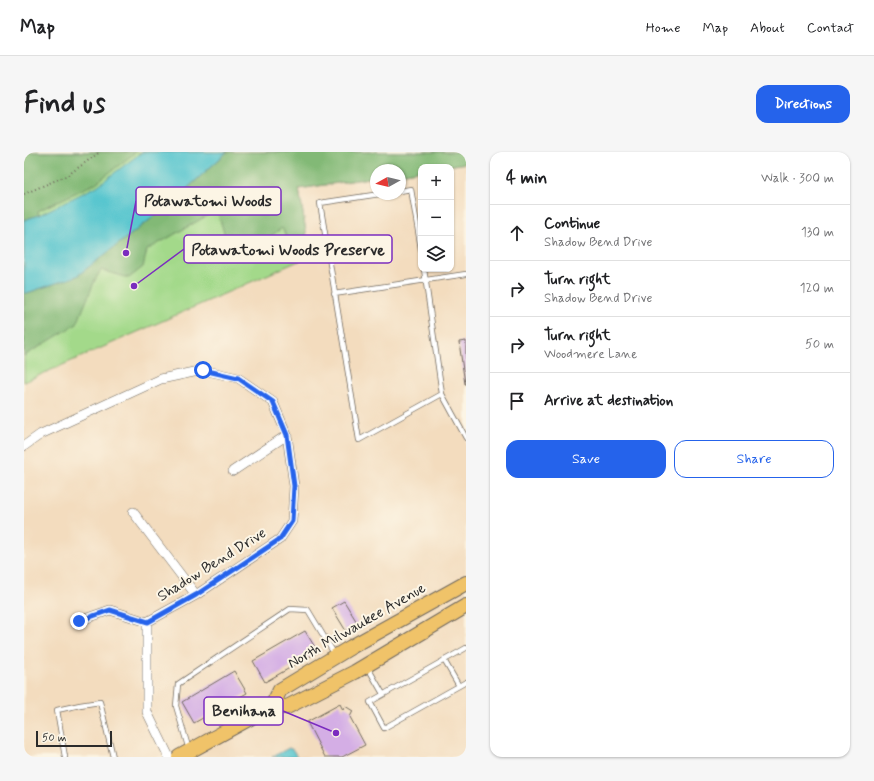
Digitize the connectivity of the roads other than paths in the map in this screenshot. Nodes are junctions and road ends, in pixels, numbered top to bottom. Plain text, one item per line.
1 (406, 190) edge
2 (370, 196) edge
3 (419, 236) edge
4 (425, 272) edge
5 (466, 274) edge
6 (426, 279) junction
7 (334, 294) junction
8 (442, 394) junction
9 (287, 435) junction
10 (466, 438) edge
11 (24, 446) edge
12 (233, 471) dead end
13 (132, 512) dead end
14 (466, 583) edge
15 (196, 595) junction
16 (466, 606) edge
17 (79, 621) dead end
18 (148, 622) junction
19 (466, 648) edge
20 (336, 657) junction
21 (444, 660) junction
22 (366, 666) junction
23 (466, 682) edge
24 (459, 686) junction
25 (383, 694) junction
26 (272, 706) junction
27 (184, 754) edge
28 (65, 757) edge
29 (113, 757) edge
30 (169, 757) edge

1 - 3 lane
2 - 7 lane
4 - 6 lane
5 - 6 lane
6 - 7 lane
6 - 8 lane
7 - 8 lane
8 - 10 lane
9 - 11 street, Shadow Bend Drive
9 - 12 street
9 - 15 street, Shadow Bend Drive
13 - 15 street
14 - 20 main road, North Milwaukee Avenue
15 - 18 street, Shadow Bend Drive
16 - 22 main road
17 - 18 street
18 - 30 street
19 - 21 lane
20 - 26 main road, North Milwaukee Avenue
20 - 27 lane
21 - 24 lane
21 - 25 lane
22 - 25 lane
22 - 26 main road
23 - 24 lane
24 - 25 lane
26 - 27 main road
28 - 29 lane

